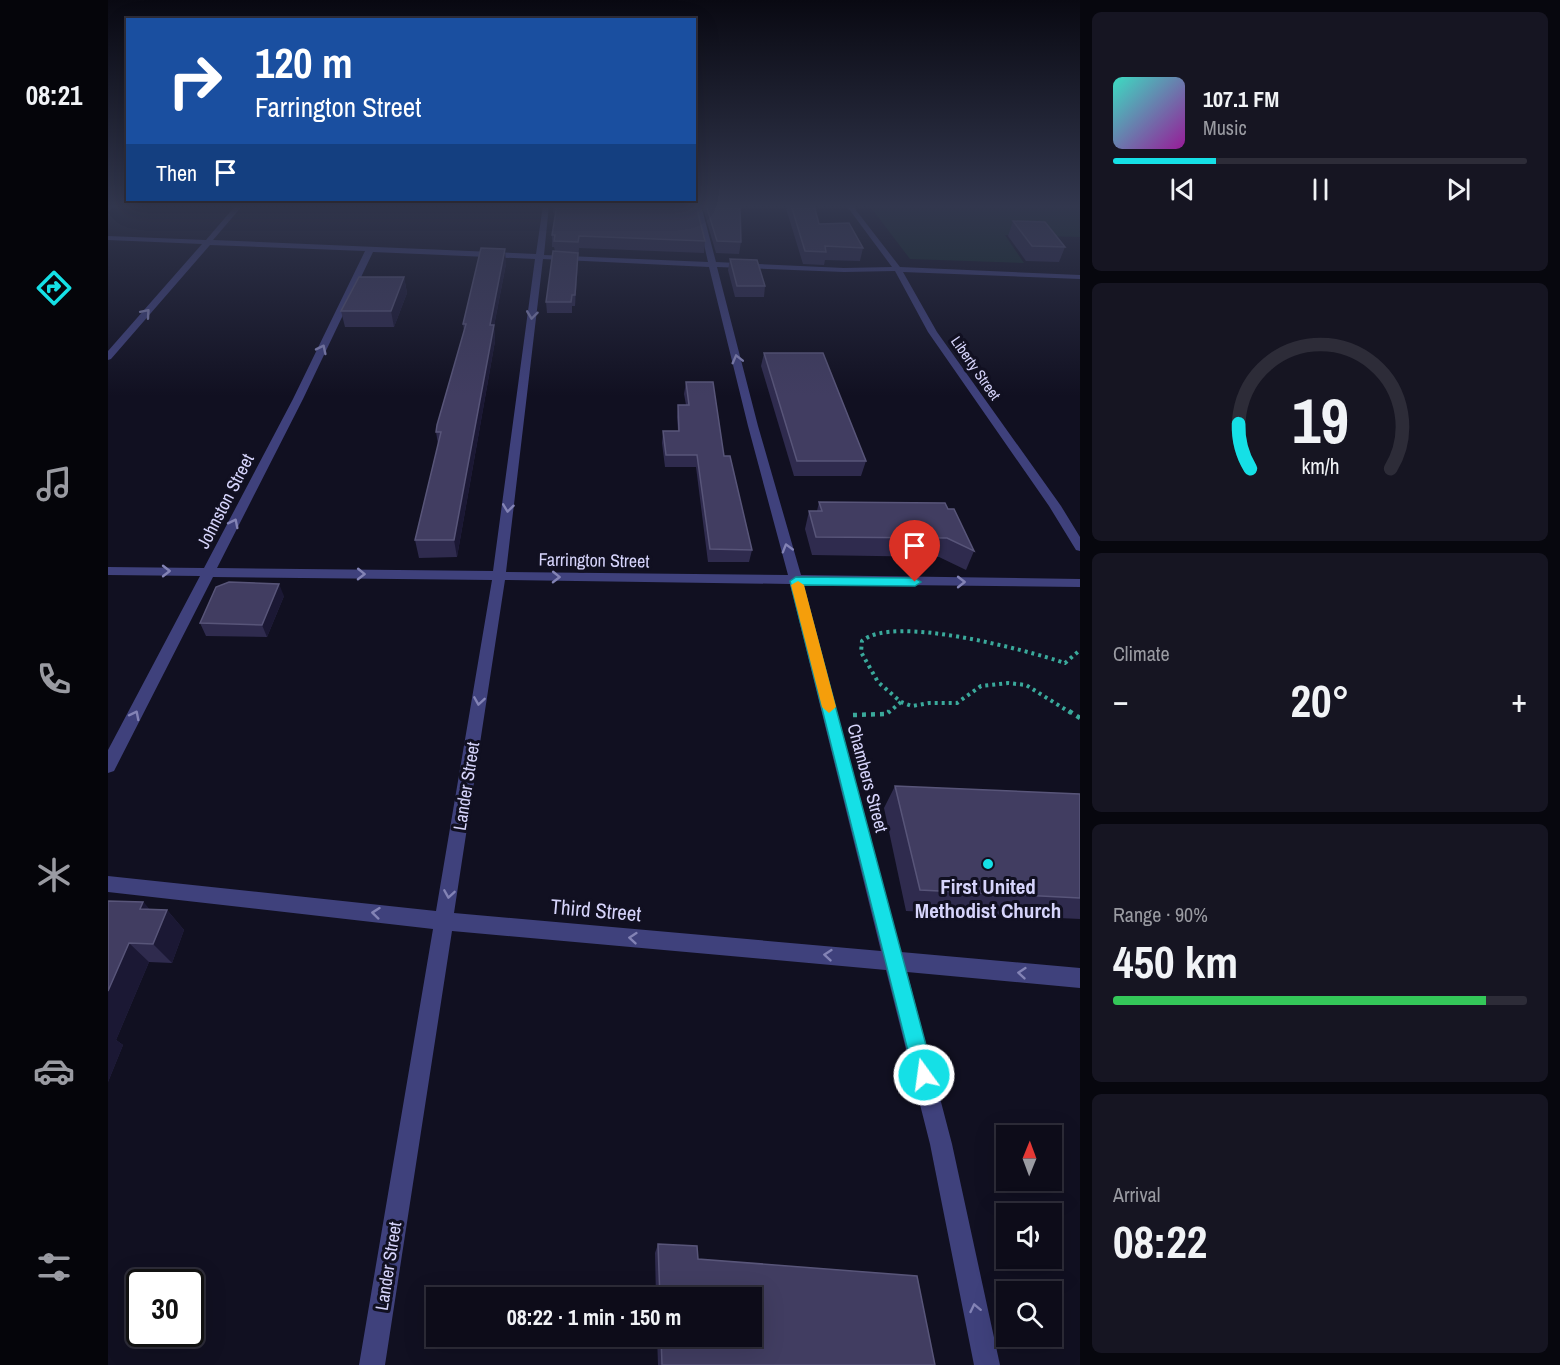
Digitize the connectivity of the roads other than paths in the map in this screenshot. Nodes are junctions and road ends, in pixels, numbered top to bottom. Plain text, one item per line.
1 (184, 269) edge
2 (361, 269) edge
3 (538, 269) edge
4 (714, 269) edge
5 (820, 269) edge
6 (898, 269) junction
7 (1080, 277) edge
8 (108, 357) edge
9 (1080, 547) edge
10 (108, 571) edge
11 (209, 571) junction
12 (499, 576) junction
13 (796, 581) junction
14 (1080, 582) edge
15 (108, 766) edge
16 (108, 884) edge
17 (444, 921) junction
18 (895, 961) junction
19 (1080, 978) edge
20 (372, 1365) edge
21 (987, 1365) edge

8 -> 1 street
11 -> 2 street, Johnston Street
3 -> 12 street, Lander Street
13 -> 4 street, Chambers Street
5 - 6 street
6 - 7 street
6 - 9 street, Liberty Street
10 -> 11 street, Farrington Street
11 -> 12 street, Farrington Street
15 -> 11 street, Johnston Street
12 -> 13 street, Farrington Street
12 -> 17 street, Lander Street
13 -> 14 street, Farrington Street
13 - 18 street, Chambers Street
17 -> 16 street, Third Street
18 -> 17 street, Third Street
17 - 20 street, Lander Street
19 -> 18 street, Third Street
21 -> 18 street, Chambers Street

